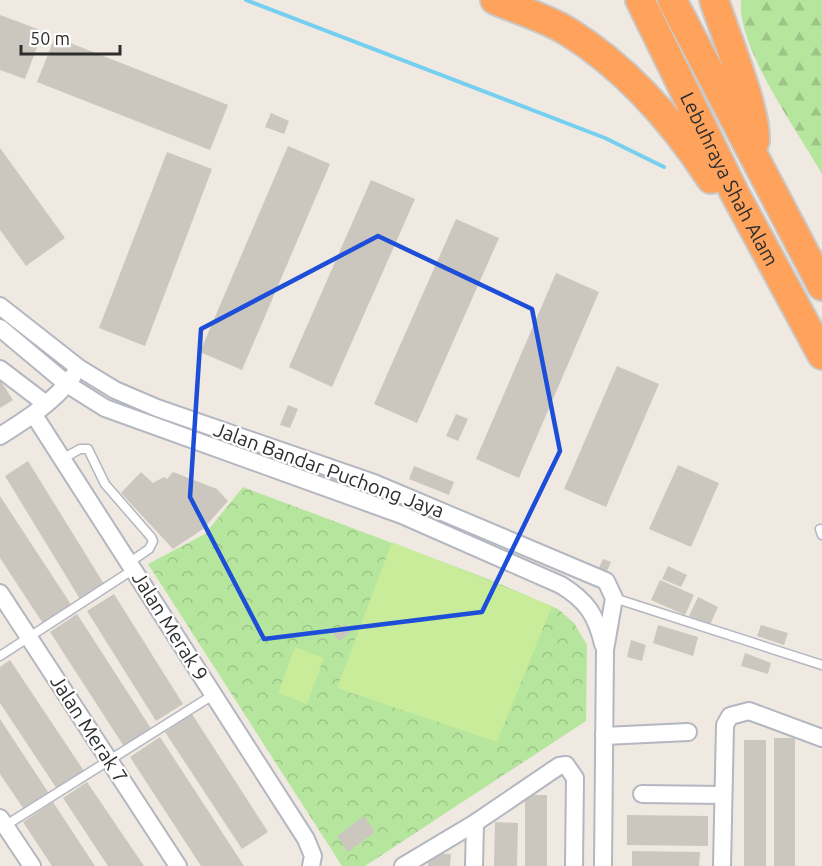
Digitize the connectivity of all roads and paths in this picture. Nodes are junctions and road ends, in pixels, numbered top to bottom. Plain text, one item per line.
1 (495, 0) edge
2 (640, 0) edge
3 (672, 0) edge
4 (714, 0) edge
5 (753, 156) junction
6 (735, 194) junction
7 (822, 286) edge
8 (0, 306) edge
9 (0, 328) edge
10 (822, 355) edge
11 (79, 368) junction
12 (0, 369) edge
13 (66, 384) junction
14 (40, 409) junction
15 (0, 436) edge
16 (61, 459) junction
17 (132, 565) junction
18 (0, 592) edge
19 (614, 598) junction
20 (30, 638) junction
21 (605, 650) junction
22 (0, 656) edge
23 (822, 665) edge
24 (213, 695) junction
25 (687, 732) dead end
26 (604, 736) junction
27 (822, 738) edge
28 (110, 760) junction
29 (642, 794) dead end
30 (723, 795) junction
31 (475, 823) junction
32 (2, 824) edge
33 (32, 866) edge
34 (178, 866) edge
35 (311, 866) edge
36 (403, 866) edge
37 (474, 866) edge
38 (574, 866) edge
39 (603, 866) edge
40 (722, 866) edge

1 - 6 highway
2 - 6 highway, Lebuhraya Shah Alam
3 - 5 highway, Lebuhraya Shah Alam
4 - 5 highway
5 - 7 highway, Lebuhraya Shah Alam
6 - 10 highway, Lebuhraya Shah Alam
8 - 11 street, Jalan Bandar Puchong Jaya
9 - 13 street, Jalan Bandar Puchong Jaya
11 - 13 street
11 - 19 street, Jalan Bandar Puchong Jaya
12 - 14 street
13 - 14 street
13 - 21 street, Jalan Bandar Puchong Jaya
14 - 15 street
14 - 16 street, Jalan Merak 9
16 - 17 street, Jalan Merak 9
16 - 17 lane
17 - 20 lane
17 - 24 street, Jalan Merak 9
18 - 20 street, Jalan Merak 7
19 - 21 street, Jalan Bandar Puchong Jaya
19 - 23 lane
20 - 22 lane
20 - 28 street, Jalan Merak 7
21 - 26 street, Jalan Bandar Puchong Jaya
24 - 28 lane
24 - 35 street, Jalan Merak 9
25 - 26 street
26 - 39 street, Jalan Bandar Puchong Jaya
27 - 30 street
28 - 32 lane
28 - 34 street, Jalan Merak 7
29 - 30 street
30 - 40 street
31 - 36 street
31 - 37 street
31 - 38 street
32 - 33 street

